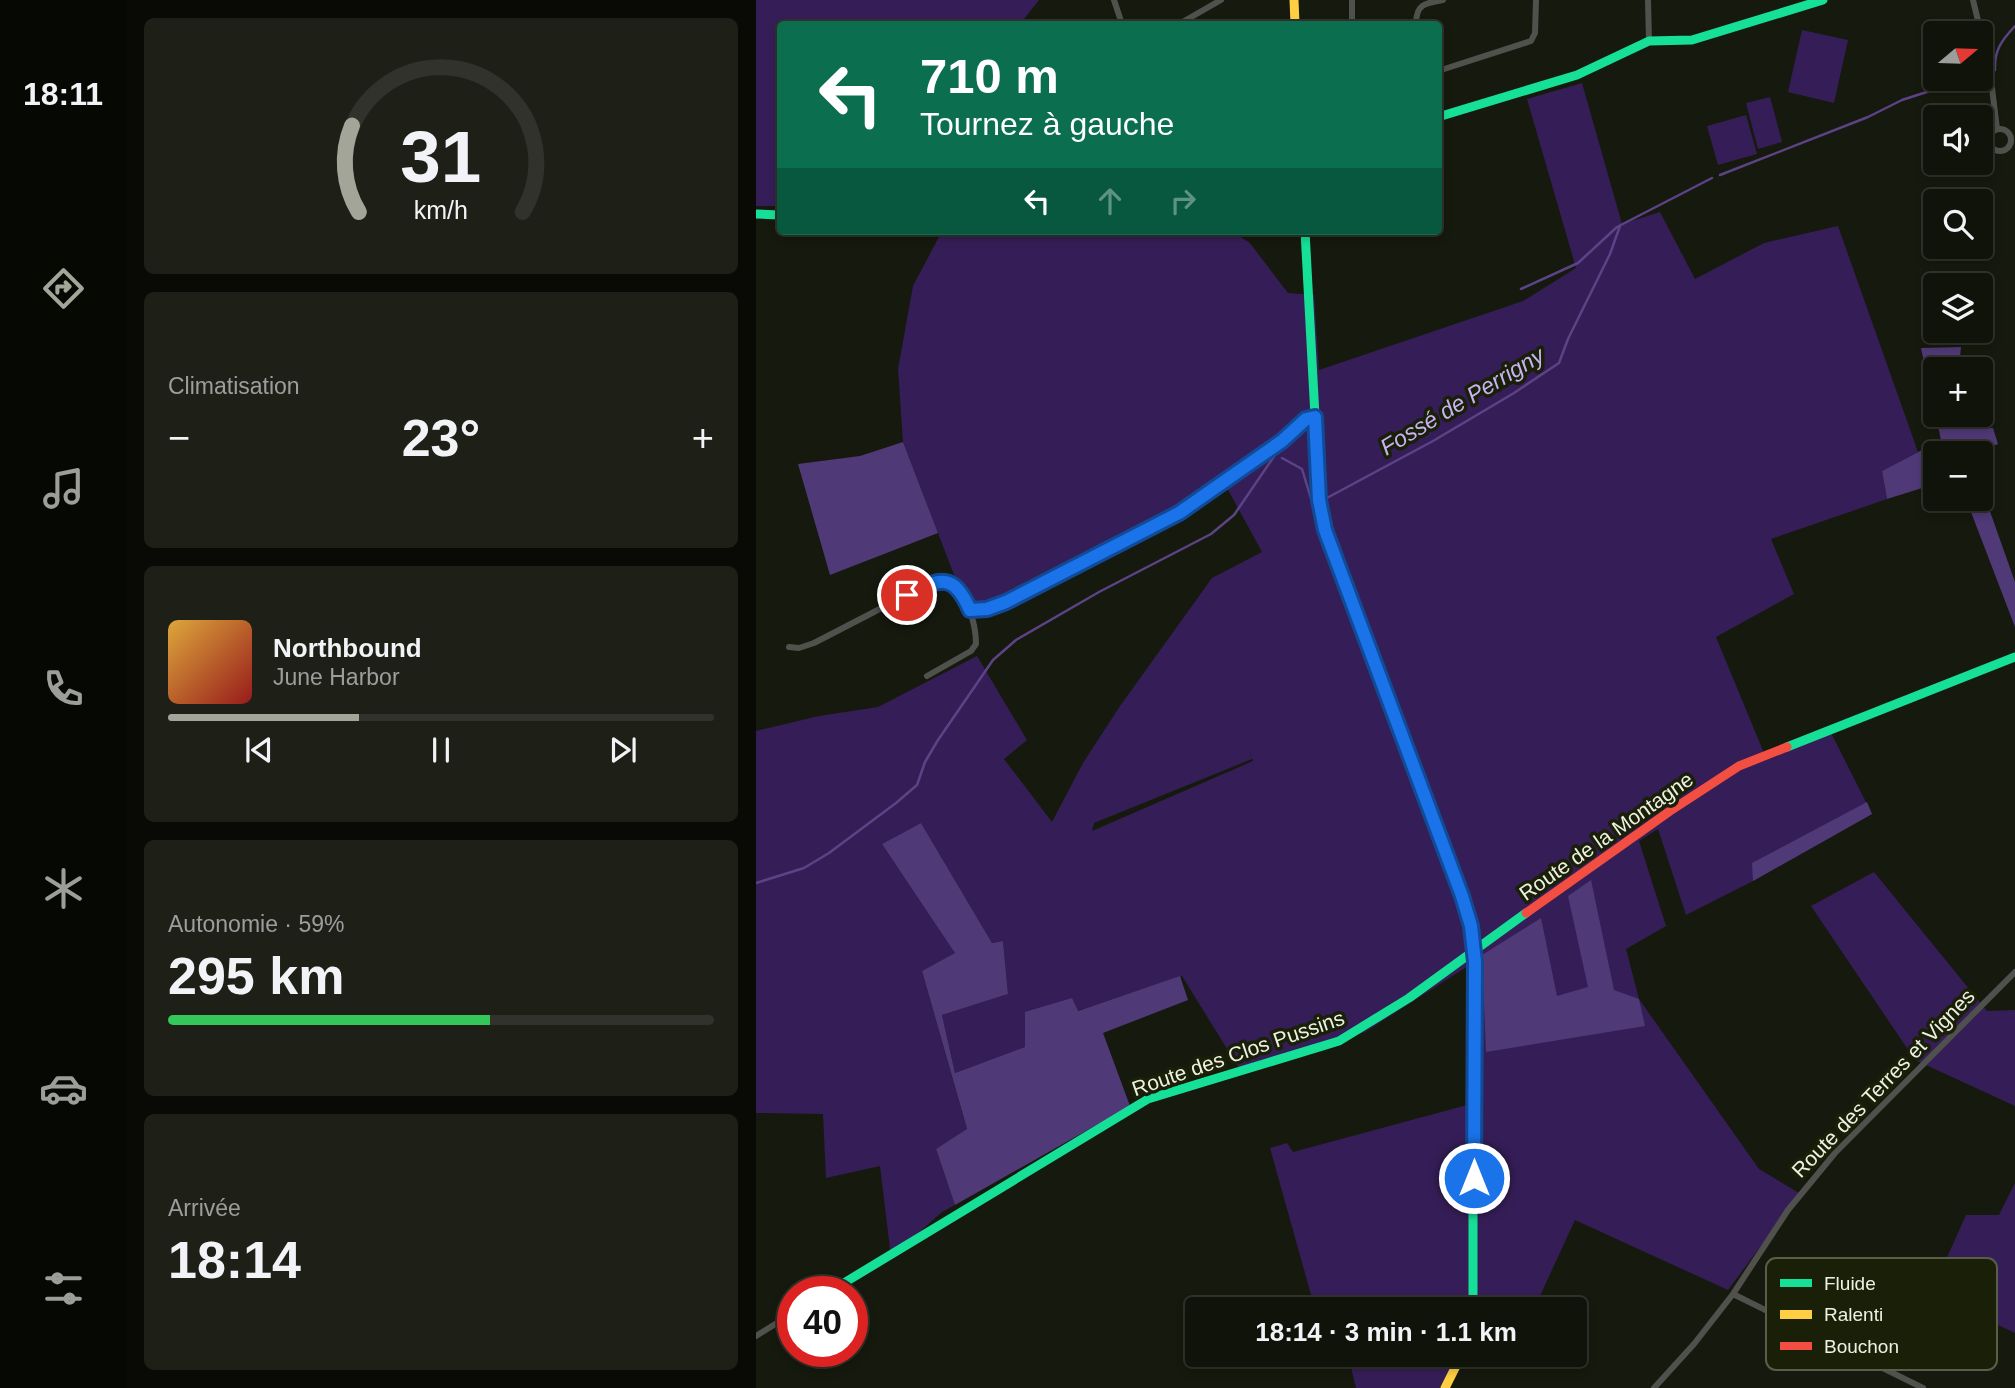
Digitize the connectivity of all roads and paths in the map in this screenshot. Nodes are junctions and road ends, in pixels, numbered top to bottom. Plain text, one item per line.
1 (1114, 0) edge
2 (1222, 0) edge
3 (1294, 0) edge
4 (1352, 0) edge
5 (1443, 0) edge
6 (1536, 0) edge
7 (1648, 0) edge
8 (1823, 0) edge
9 (1973, 0) edge
10 (1121, 21) edge
11 (1184, 21) edge
12 (1295, 21) edge
13 (1352, 21) edge
14 (1416, 21) edge
15 (1978, 21) edge
16 (1649, 41) junction
17 (1442, 70) edge
18 (1992, 91) edge
19 (1442, 116) edge
20 (1997, 129) junction
21 (2012, 132) edge
22 (2007, 148) junction
23 (2015, 154) edge
24 (756, 214) edge
25 (777, 215) edge
26 (1305, 235) edge
27 (1315, 417) junction
28 (970, 610) junction
29 (789, 647) dead end
30 (2015, 657) edge
31 (927, 676) dead end
32 (1474, 949) junction
33 (2015, 972) edge
34 (855, 1276) edge
35 (1732, 1294) junction
36 (1473, 1297) edge
37 (1766, 1311) edge
38 (777, 1323) edge
39 (756, 1336) edge
40 (1456, 1367) edge
41 (1886, 1370) edge
42 (1445, 1388) edge
43 (1654, 1388) edge
44 (1923, 1388) edge

1 - 10 street
2 - 11 street
3 - 12 street
4 - 13 street
5 - 14 street
6 - 17 street
7 - 16 street
8 - 16 street
9 - 15 street
16 - 19 street
18 - 20 street
20 - 21 street
20 - 22 street
21 - 22 street
22 - 23 street
24 - 25 street
26 - 27 street
27 - 28 street
27 - 32 street
28 - 29 street
28 - 31 street
30 - 32 street, Route de la Montagne
32 - 34 street, Route des Clos Pussins
32 - 36 street
33 - 35 street, Route des Terres et Vignes
35 - 37 street
35 - 43 street, Route des Terres et Vignes
38 - 39 street
40 - 42 street
41 - 44 street

